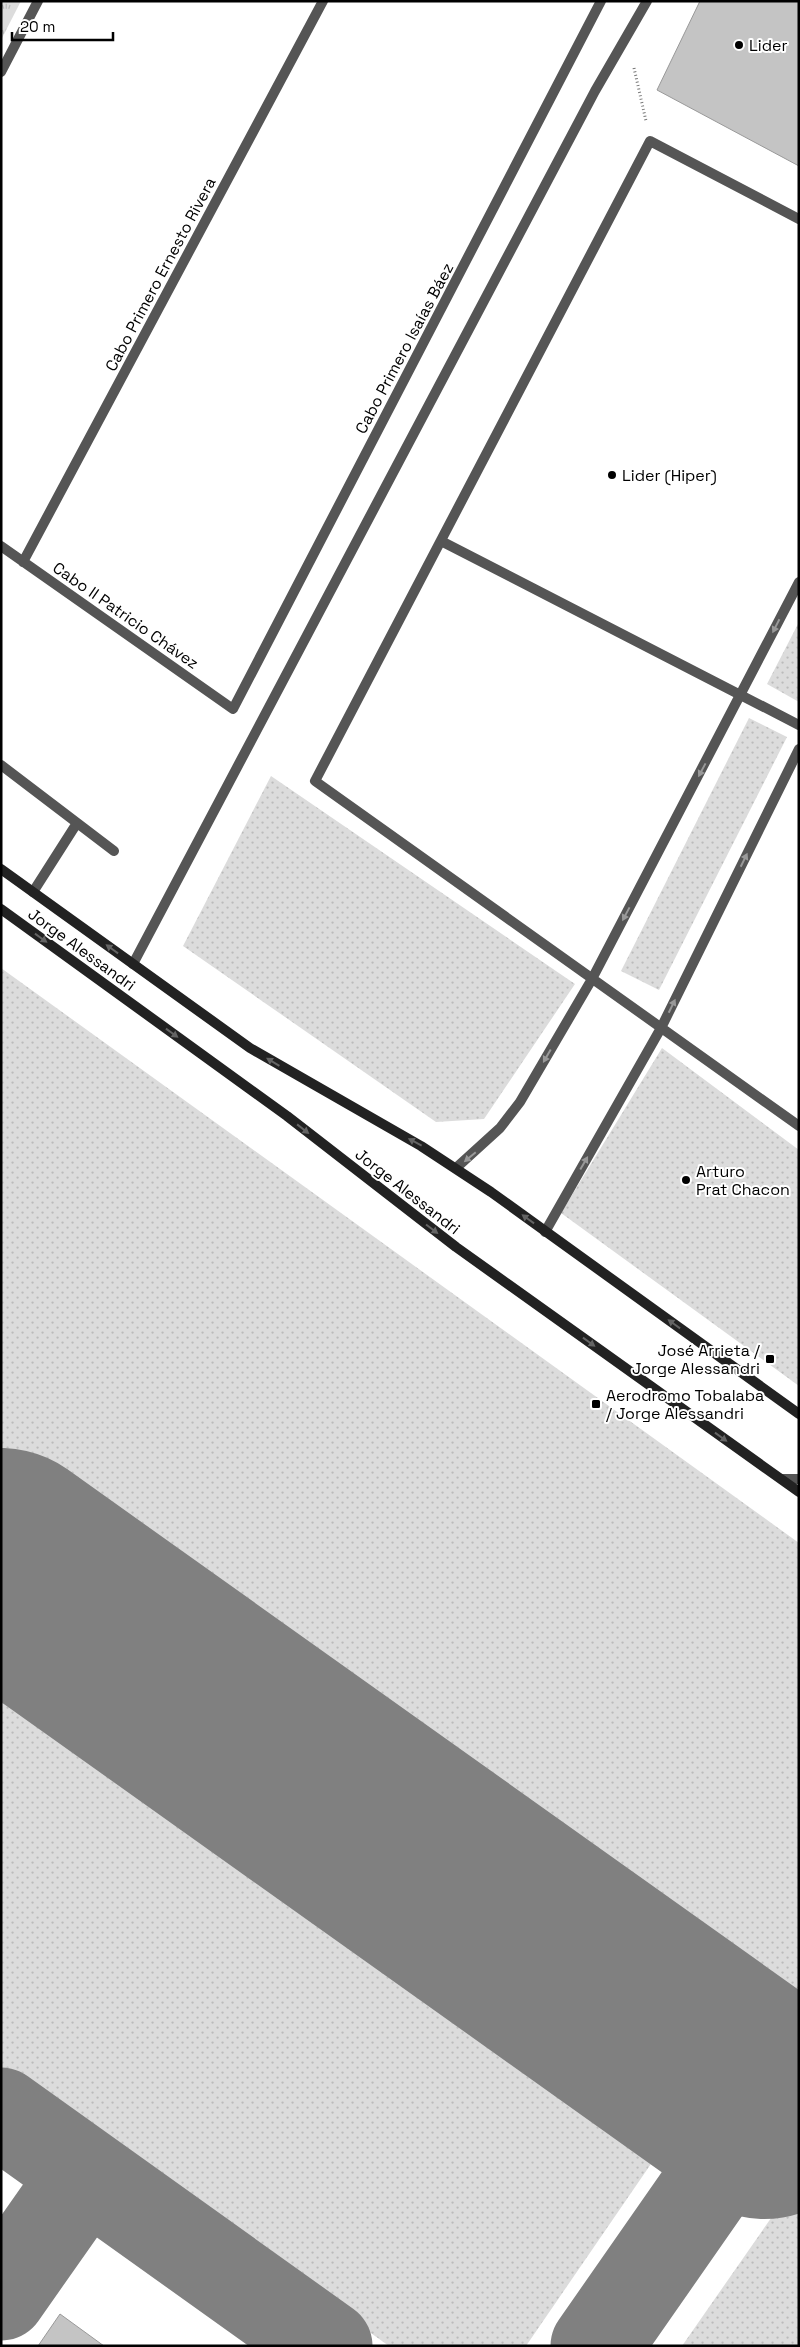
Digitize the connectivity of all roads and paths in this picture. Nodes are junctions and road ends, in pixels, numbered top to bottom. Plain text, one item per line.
1 (38, 1) edge
2 (323, 1) edge
3 (601, 1) edge
4 (647, 1) edge
5 (627, 36) junction
6 (1, 72) edge
7 (650, 141) junction
8 (799, 219) edge
9 (441, 541) junction
10 (1, 546) edge
11 (23, 562) junction
12 (799, 582) edge
13 (741, 695) junction
14 (233, 709) joint
15 (799, 725) edge
16 (799, 749) edge
17 (1, 765) edge
18 (77, 822) junction
19 (114, 851) dead end
20 (1, 869) edge
21 (33, 892) junction
22 (1, 909) edge
23 (133, 964) junction
24 (592, 979) junction
25 (661, 1028) junction
26 (799, 1126) edge
27 (456, 1168) junction
28 (544, 1232) junction
29 (799, 1414) edge
30 (799, 1479) edge
31 (782, 1480) junction
32 (799, 1492) edge

1 - 6 street
2 - 11 street, Cabo Primero Ernesto Rivera
3 - 14 street, Cabo Primero Isaías Báez
4 - 5 street
5 - 7 path
5 - 23 street
7 - 8 street
7 - 9 street
9 - 13 street
9 - 24 street
10 - 11 street, Cabo II Patricio Chávez
11 - 14 street, Cabo II Patricio Chávez
12 -> 13 street
13 - 15 street
13 -> 24 street
25 -> 16 street
17 - 18 street
18 - 19 street
18 - 21 street
20 - 21 main road, Jorge Alessandri
23 -> 21 main road, Jorge Alessandri
22 -> 31 main road, Jorge Alessandri
27 -> 23 main road, Jorge Alessandri
24 - 25 street
24 -> 27 street
25 - 26 street
28 -> 25 street
28 -> 27 main road, Jorge Alessandri
29 -> 28 main road, Jorge Alessandri
30 - 31 street
31 - 32 main road, Jorge Alessandri

